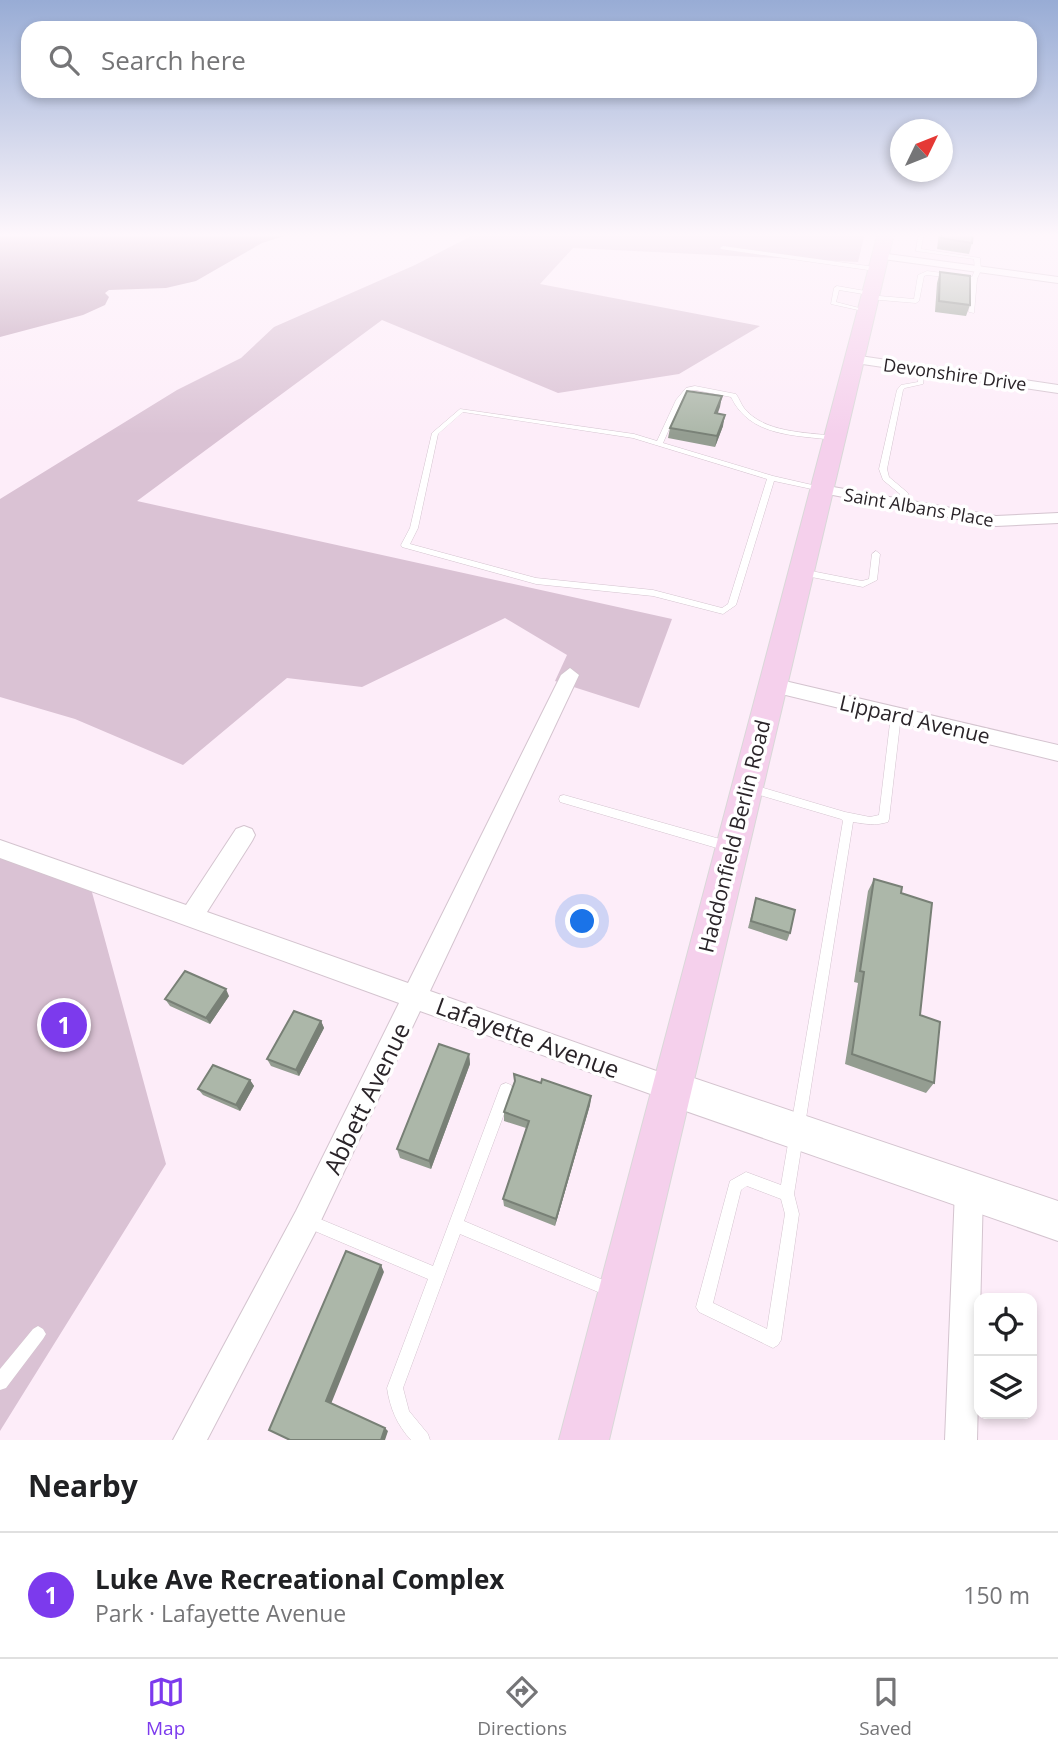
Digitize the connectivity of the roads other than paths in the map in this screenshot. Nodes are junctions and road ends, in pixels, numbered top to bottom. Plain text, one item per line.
1 (834, 300) edge
2 (865, 300) edge
3 (867, 300) edge
4 (877, 300) edge
5 (916, 300) edge
6 (973, 300) edge
7 (972, 312) edge
8 (853, 359) junction
9 (922, 369) junction
10 (1058, 389) edge
11 (834, 438) junction
12 (659, 443) junction
13 (771, 478) junction
14 (822, 489) junction
15 (903, 505) junction
16 (1058, 518) edge
17 (876, 554) dead end
18 (800, 572) junction
19 (570, 675) dead end
20 (772, 685) junction
21 (896, 715) junction
22 (1058, 753) edge
23 (746, 787) junction
24 (564, 799) dead end
25 (845, 816) junction
26 (244, 835) dead end
27 (731, 847) junction
28 (0, 849) edge
29 (191, 917) junction
30 (414, 997) junction
31 (670, 1088) junction
32 (506, 1090) dead end
33 (799, 1132) junction
34 (970, 1190) junction
35 (787, 1194) junction
36 (306, 1220) junction
37 (1058, 1221) edge
38 (456, 1225) junction
39 (437, 1275) junction
40 (620, 1294) junction
41 (38, 1334) dead end
42 (0, 1382) edge
43 (189, 1440) edge
44 (422, 1440) edge
45 (584, 1440) edge
46 (961, 1440) edge

1 - 2 lane
3 - 8 main road, Haddonfield Berlin Road
4 - 5 lane
6 - 7 lane
8 - 9 street, Devonshire Drive
8 - 11 main road, Haddonfield Berlin Road
9 - 10 street, Devonshire Drive
9 - 15 lane
11 - 12 lane
11 - 14 main road, Haddonfield Berlin Road
12 - 13 lane
12 - 13 lane
13 - 14 lane
14 - 15 street, Saint Albans Place
14 - 18 main road, Haddonfield Berlin Road
15 - 16 street, Saint Albans Place
17 - 18 lane
18 - 20 main road, Haddonfield Berlin Road
19 - 30 street, Abbett Avenue
20 - 21 street, Lippard Avenue
20 - 23 main road, Haddonfield Berlin Road
21 - 22 street, Lippard Avenue
21 - 25 lane
23 - 25 lane
23 - 27 main road, Haddonfield Berlin Road
24 - 27 lane
25 - 33 lane
26 - 29 street
27 - 31 main road, Haddonfield Berlin Road
28 - 29 street, Lafayette Avenue
29 - 30 street, Lafayette Avenue
30 - 31 street, Lafayette Avenue
30 - 36 street, Abbett Avenue
31 - 33 street, Lafayette Avenue
31 - 40 main road, Haddonfield Berlin Road
32 - 38 lane
33 - 34 street, Lafayette Avenue
33 - 35 lane
34 - 37 street, Lafayette Avenue
34 - 46 street
35 - 35 lane
36 - 39 lane
36 - 43 street, Abbett Avenue
38 - 39 lane
38 - 40 lane
39 - 44 lane
40 - 45 main road, Haddonfield Berlin Road
41 - 42 lane

